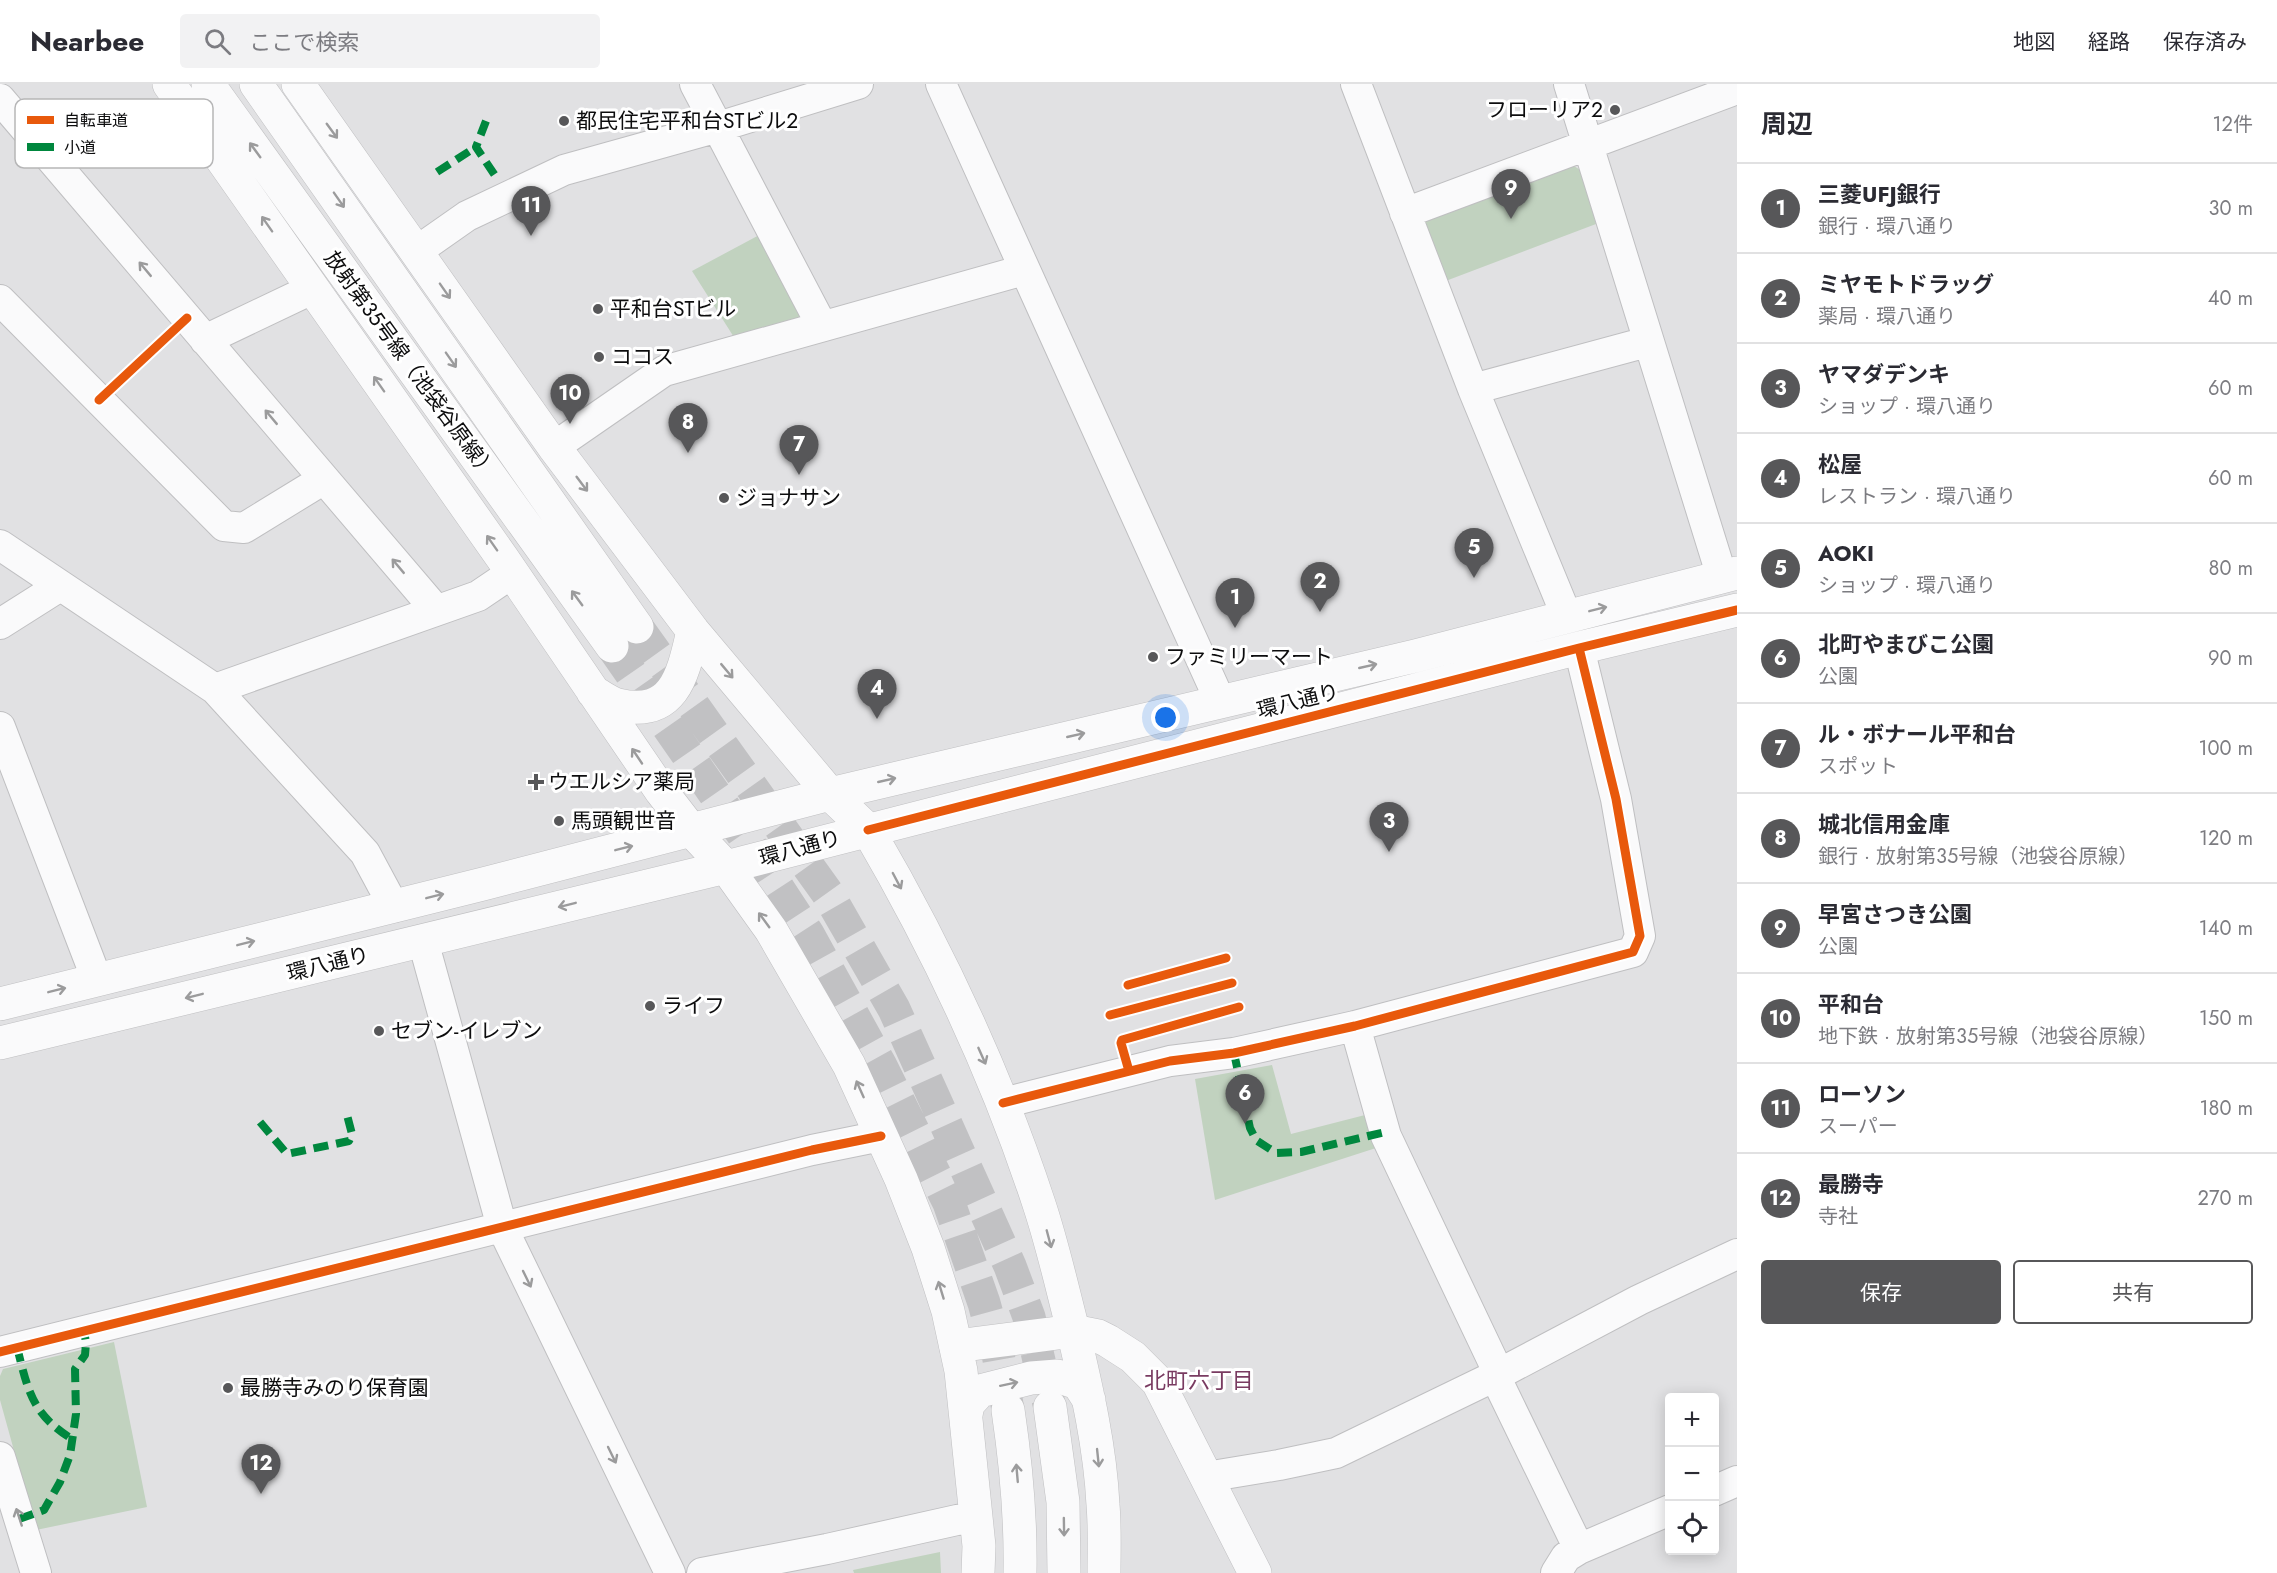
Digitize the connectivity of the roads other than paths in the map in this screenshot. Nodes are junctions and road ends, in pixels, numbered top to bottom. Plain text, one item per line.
1 (8, 84) edge
2 (169, 84) edge
3 (208, 84) edge
4 (256, 84) edge
5 (298, 84) edge
6 (695, 84) edge
7 (858, 84) edge
8 (941, 84) edge
9 (1356, 84) edge
10 (1569, 84) edge
11 (1737, 89) edge
12 (0, 90) edge
13 (0, 99) edge
14 (179, 99) edge
15 (15, 117) edge
16 (718, 127) junction
17 (1587, 145) junction
18 (213, 147) edge
19 (59, 168) edge
20 (1405, 213) junction
21 (417, 251) junction
22 (1024, 270) junction
23 (312, 289) junction
24 (0, 300) edge
25 (822, 326) junction
26 (205, 340) junction
27 (1647, 342) junction
28 (1473, 389) junction
29 (554, 447) junction
30 (324, 479) junction
31 (0, 545) edge
32 (512, 573) junction
33 (1730, 575) edge
34 (60, 586) junction
35 (435, 610) junction
36 (1737, 610) edge
37 (1567, 616) junction
38 (0, 624) edge
39 (637, 627) tunnel mouth
40 (693, 632) junction
41 (612, 646) tunnel mouth
42 (1579, 648) junction
43 (215, 689) junction
44 (593, 692) junction
45 (1220, 701) junction
46 (0, 727) edge
47 (830, 794) junction
48 (868, 830) junction
49 (692, 831) junction
50 (726, 867) junction
51 (394, 907) junction
52 (423, 940) junction
53 (97, 980) junction
54 (0, 1004) edge
55 (1356, 1026) junction
56 (0, 1043) edge
57 (1003, 1104) junction
58 (881, 1136) junction
59 (502, 1227) junction
60 (1737, 1254) edge
61 (1073, 1331) junction
62 (956, 1346) junction
63 (0, 1352) edge
64 (1497, 1375) junction
65 (1089, 1400) junction
66 (1050, 1407) tunnel mouth
67 (1008, 1410) tunnel mouth
68 (966, 1415) junction
69 (0, 1457) edge
70 (1206, 1477) junction
71 (1737, 1481) edge
72 (1719, 1489) edge
73 (1665, 1512) edge
74 (976, 1518) junction
75 (1579, 1549) junction
76 (36, 1573) edge
77 (670, 1573) edge
78 (702, 1573) edge
79 (978, 1573) edge
80 (1020, 1573) edge
81 (1064, 1573) edge
82 (1104, 1573) edge
83 (1255, 1573) edge
84 (1556, 1573) edge

1 - 12 street
14 -> 2 main road
41 -> 3 main road, 放射第35号線（池袋谷原線）
4 -> 39 main road, 放射第35号線（池袋谷原線）
5 -> 21 main road
6 - 16 street
7 - 16 street
8 - 22 street
9 - 20 street
10 - 17 street
11 - 17 street
15 -> 13 street
16 - 21 street
16 - 25 street
17 - 20 street
17 - 27 street
23 -> 18 main road
26 -> 19 street
20 - 28 street
21 -> 29 main road
22 - 25 street
22 - 45 street
23 - 26 street
32 -> 23 main road
24 - 30 street
25 - 29 street
30 -> 26 street
27 - 28 street
27 - 33 street
28 - 37 street
29 -> 40 main road
35 -> 30 street
31 - 34 street
32 - 35 street
32 - 44 main road
37 -> 33 main road, 環八通り
34 - 38 street
34 - 43 street
35 - 43 street
36 - 42 main road, 環八通り
45 -> 37 main road, 環八通り
40 - 44 main road
40 -> 47 main road
42 - 48 main road, 環八通り
42 - 55 street
43 - 51 street
49 -> 44 main road
47 -> 45 main road, 環八通り
46 - 53 street
47 - 48 main road
47 - 49 main road, 環八通り
48 - 50 main road, 環八通り
48 -> 57 main road
49 - 50 main road
51 -> 49 main road, 環八通り
50 -> 52 main road, 環八通り
58 -> 50 main road
53 -> 51 main road, 環八通り
52 -> 56 main road, 環八通り
52 - 59 street
54 -> 53 main road, 環八通り
55 - 57 street
55 - 64 street
57 -> 61 main road
58 - 59 street
62 -> 58 main road
59 - 63 street
59 -> 77 street
60 - 64 street
61 - 62 main road
61 - 65 main road
61 - 70 main road
62 - 68 main road
64 - 70 street
64 - 75 street
68 -> 65 main road
65 -> 82 main road
66 -> 81 main road
80 -> 67 main road
68 - 74 main road
76 -> 69 street
70 - 83 main road
71 - 72 street
73 - 75 street
74 - 78 street
74 - 79 main road
75 - 84 street

